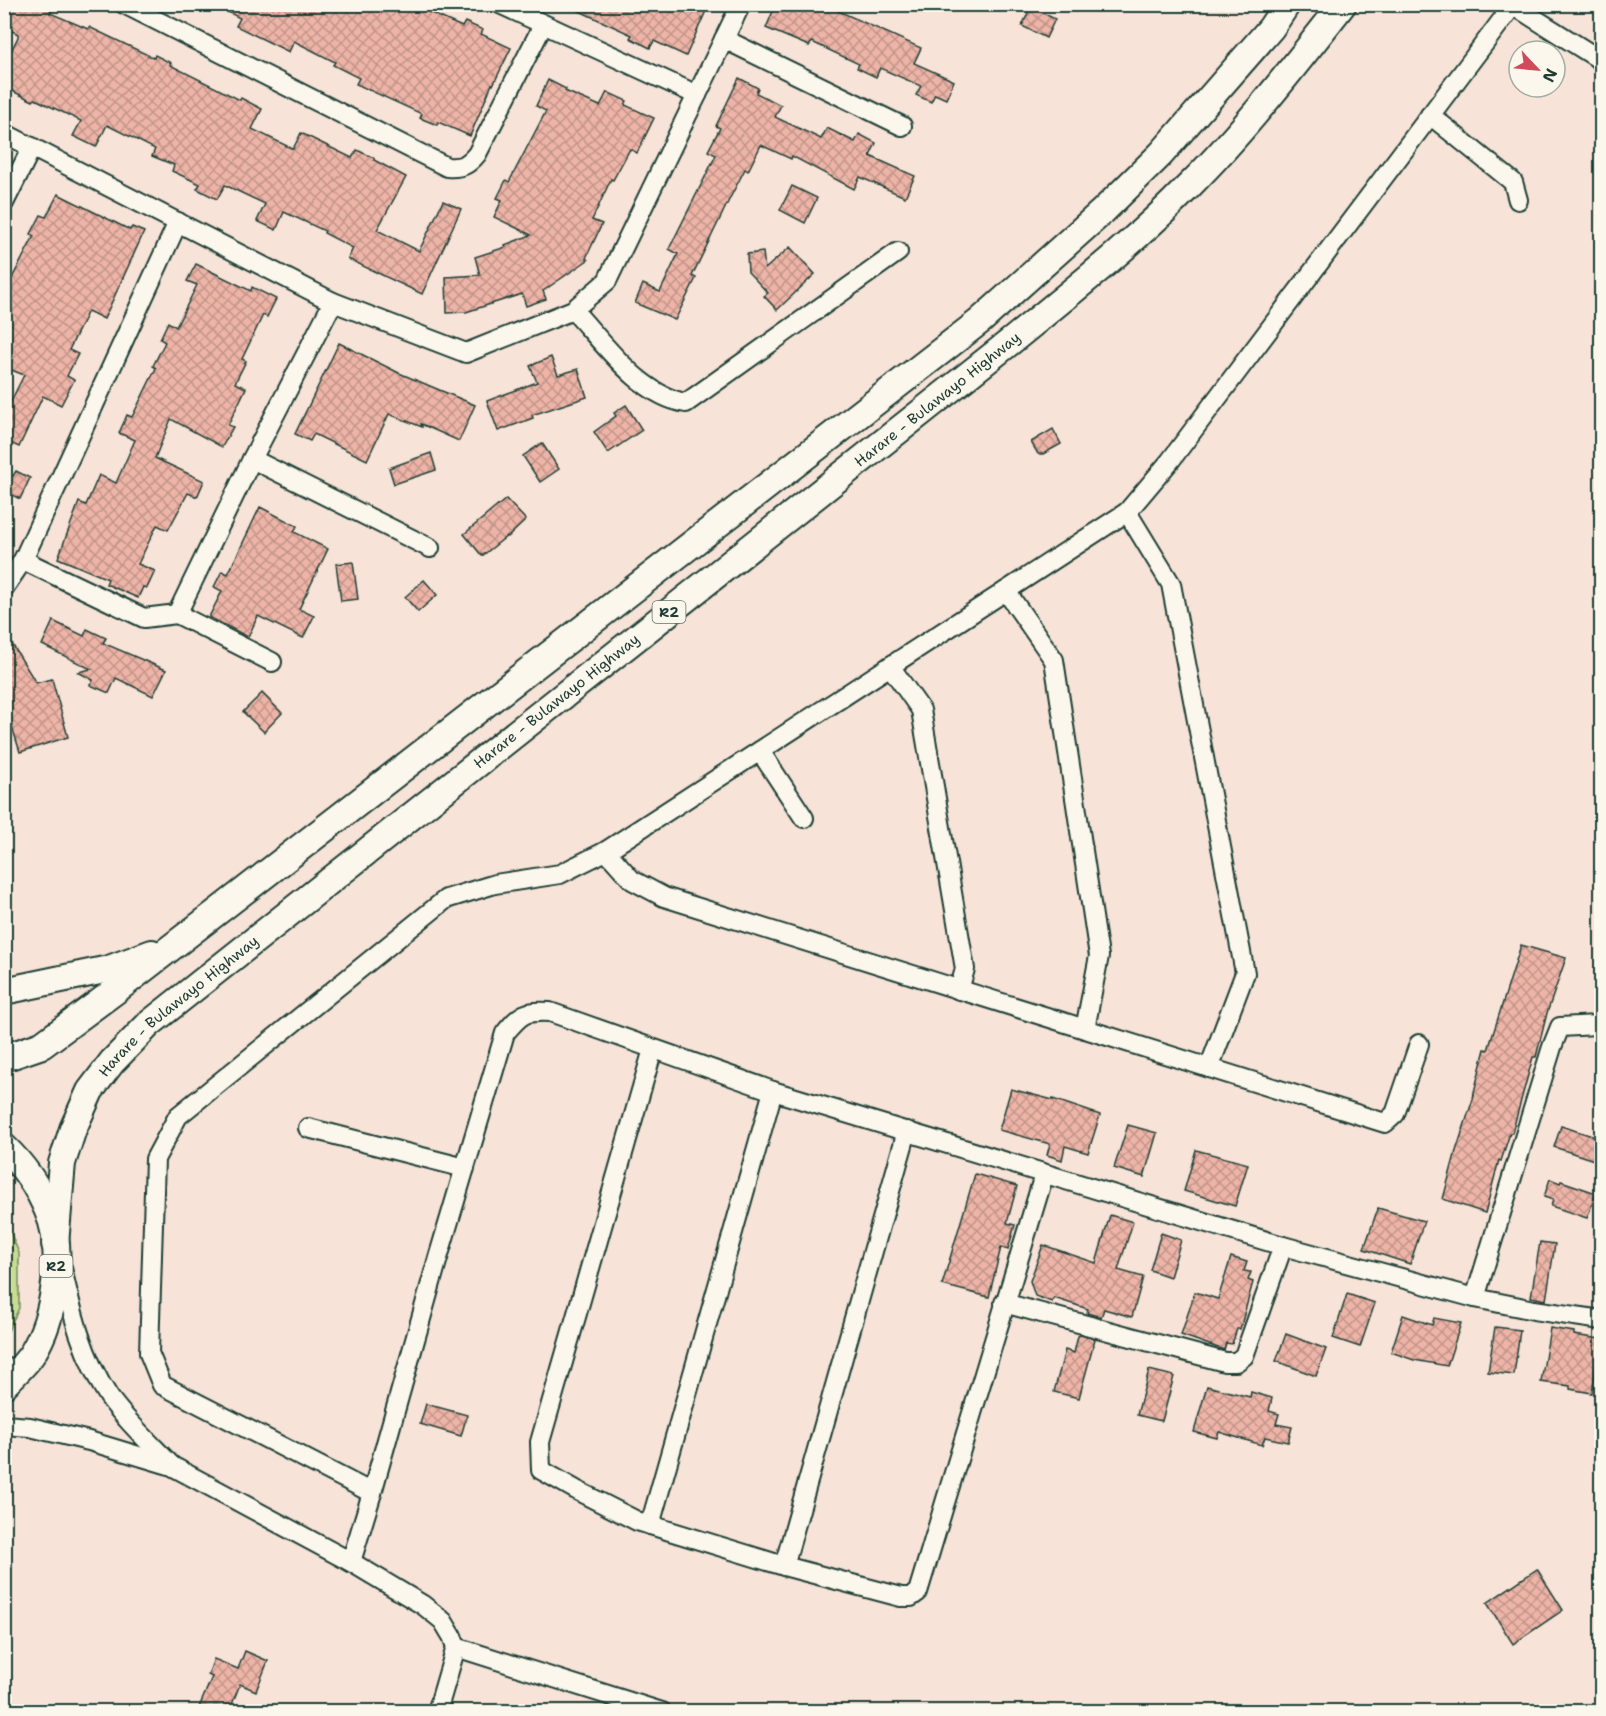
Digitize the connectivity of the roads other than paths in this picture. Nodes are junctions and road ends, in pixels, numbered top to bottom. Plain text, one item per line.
1 (124, 4) edge
2 (500, 4) edge
3 (741, 4) edge
4 (1287, 4) edge
5 (1343, 4) edge
6 (1513, 5) edge
7 (543, 26) junction
8 (724, 39) junction
9 (1602, 62) edge
10 (697, 95) junction
11 (1430, 116) junction
12 (902, 126) dead end
13 (4, 133) edge
14 (32, 147) junction
15 (1518, 200) dead end
16 (4, 203) edge
17 (178, 222) junction
18 (898, 252) dead end
19 (333, 302) junction
20 (573, 310) junction
21 (252, 459) junction
22 (1127, 512) junction
23 (429, 548) dead end
24 (22, 560) junction
25 (4, 588) edge
26 (1006, 591) junction
27 (177, 614) junction
28 (272, 662) dead end
29 (890, 666) junction
30 (760, 751) junction
31 (804, 818) dead end
32 (606, 851) junction
33 (179, 942) junction
34 (959, 990) junction
35 (4, 991) edge
36 (1602, 1027) edge
37 (1085, 1029) junction
38 (1419, 1044) dead end
39 (653, 1048) junction
40 (4, 1058) edge
41 (1209, 1068) junction
42 (773, 1091) junction
43 (308, 1128) dead end
44 (907, 1131) junction
45 (4, 1147) edge
46 (465, 1168) junction
47 (1044, 1174) junction
48 (55, 1244) junction
49 (1283, 1246) junction
50 (1475, 1298) junction
51 (1005, 1303) junction
52 (1602, 1320) edge
53 (4, 1385) edge
54 (4, 1425) edge
55 (172, 1466) junction
56 (372, 1493) junction
57 (650, 1525) junction
58 (351, 1562) junction
59 (784, 1566) junction
60 (456, 1647) junction
61 (437, 1712) edge
62 (662, 1712) edge

1 - 7 street
2 - 7 street
3 - 8 street
4 - 33 highway, R2
5 - 48 highway, Harare - Bulawayo Highway / R2
6 - 9 street
6 - 11 street
7 - 10 street
8 - 10 street
8 - 12 street
10 - 20 street
11 - 15 street
11 - 22 street
13 - 14 street
14 - 16 street
14 - 17 street
17 - 19 street
17 - 24 street
18 - 20 street
19 - 20 street
19 - 21 street
21 - 23 street
21 - 27 street
22 - 26 street
22 - 41 street
24 - 25 street
24 - 27 street
26 - 29 street
26 - 37 street
27 - 28 street
29 - 30 street
29 - 34 street
30 - 31 street
30 - 32 street
32 - 34 street
32 - 56 street
33 - 35 highway
33 - 40 highway, R2
34 - 37 street
36 - 50 street
37 - 41 street
38 - 41 street
39 - 42 street
39 - 46 street
39 - 57 street
42 - 44 street
42 - 57 street
43 - 46 street
44 - 47 street
44 - 59 street
45 - 48 highway, Harare - Bulawayo Highway / R2
46 - 56 street
47 - 49 street
47 - 51 street
48 - 53 highway, Harare - Bulawayo Highway / R2
48 - 55 street
49 - 50 street
49 - 51 street
50 - 52 street
51 - 59 street
54 - 55 street
55 - 58 street
56 - 58 street
57 - 59 street
58 - 60 street
60 - 61 street
60 - 62 street

